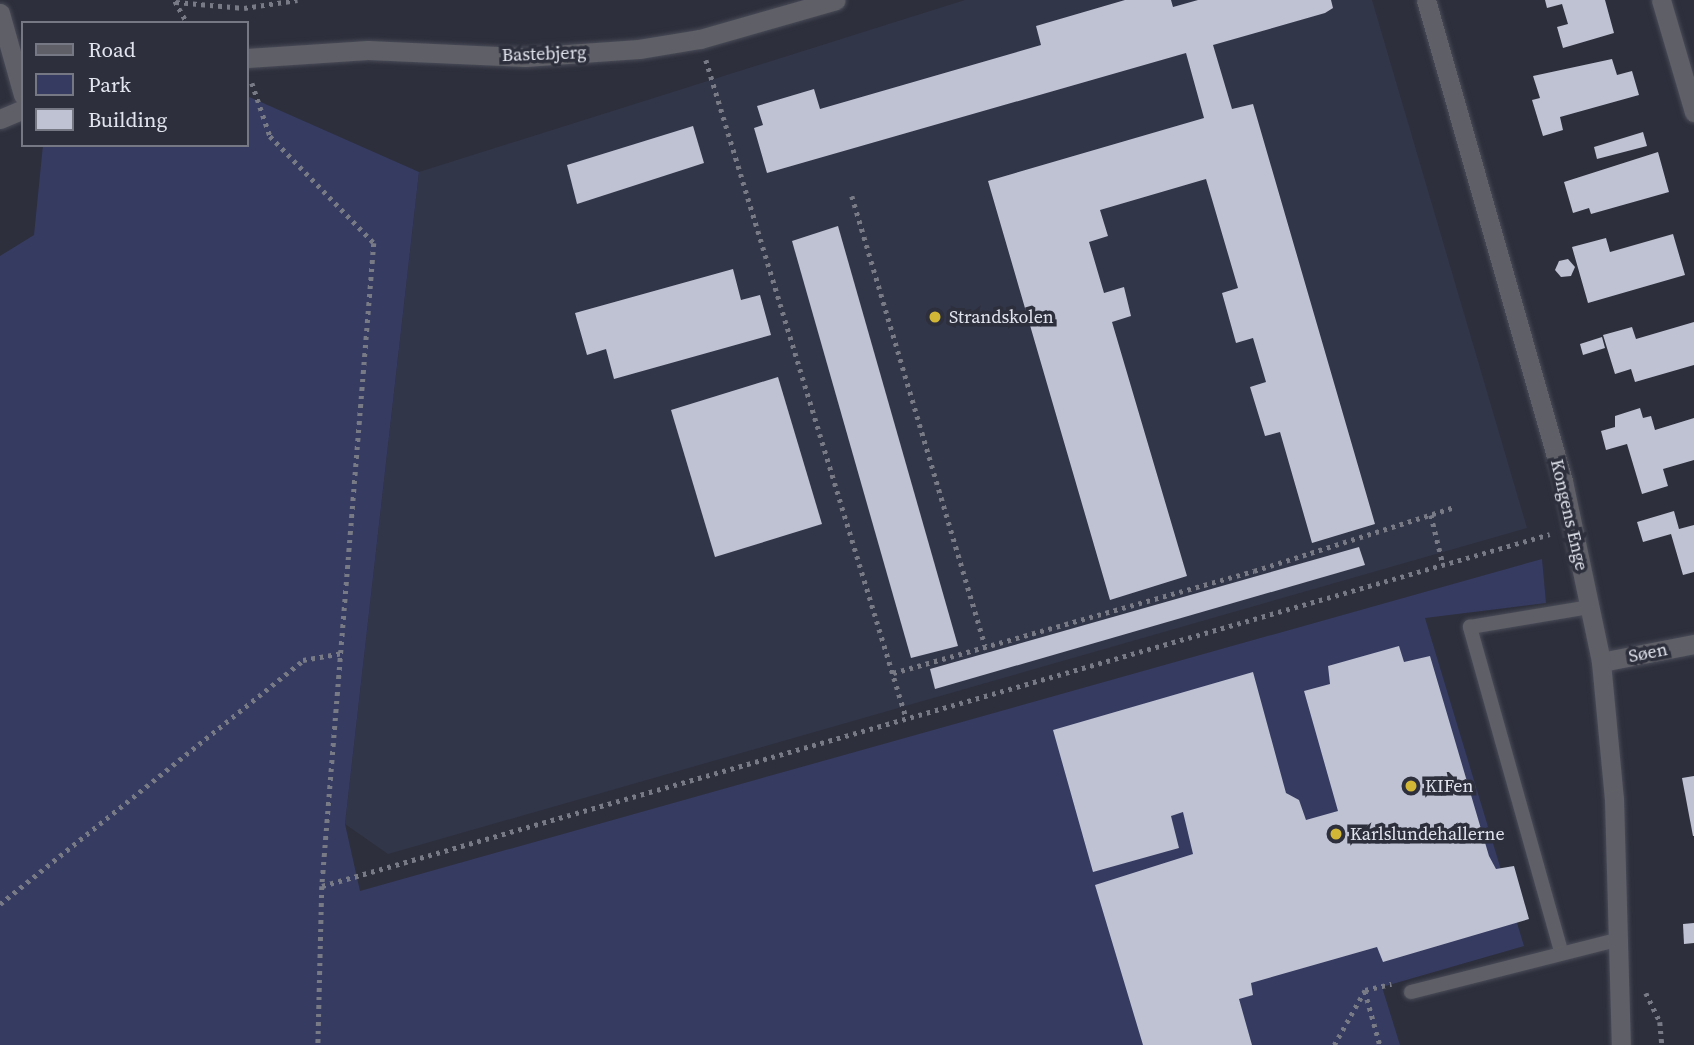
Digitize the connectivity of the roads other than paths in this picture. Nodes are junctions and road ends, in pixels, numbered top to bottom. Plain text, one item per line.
1 (835, 0) edge
2 (1426, 0) edge
3 (1661, 0) edge
4 (0, 13) edge
5 (248, 58) edge
6 (21, 88) edge
7 (21, 111) edge
8 (1694, 112) edge
9 (0, 119) edge
10 (1590, 607) junction
11 (1694, 644) edge
12 (1601, 662) junction
13 (1620, 939) junction
14 (1560, 951) junction
15 (1411, 992) road end
16 (1621, 1045) edge

1 - 5 street, Bastebjerg
2 - 10 street, Kongens Enge
3 - 8 street
4 - 6 street
7 - 9 street
10 - 12 street, Kongens Enge
10 - 14 lane
11 - 12 street, Søen
12 - 13 street, Kongens Enge
13 - 14 lane
13 - 16 street, Kongens Enge
14 - 15 lane

